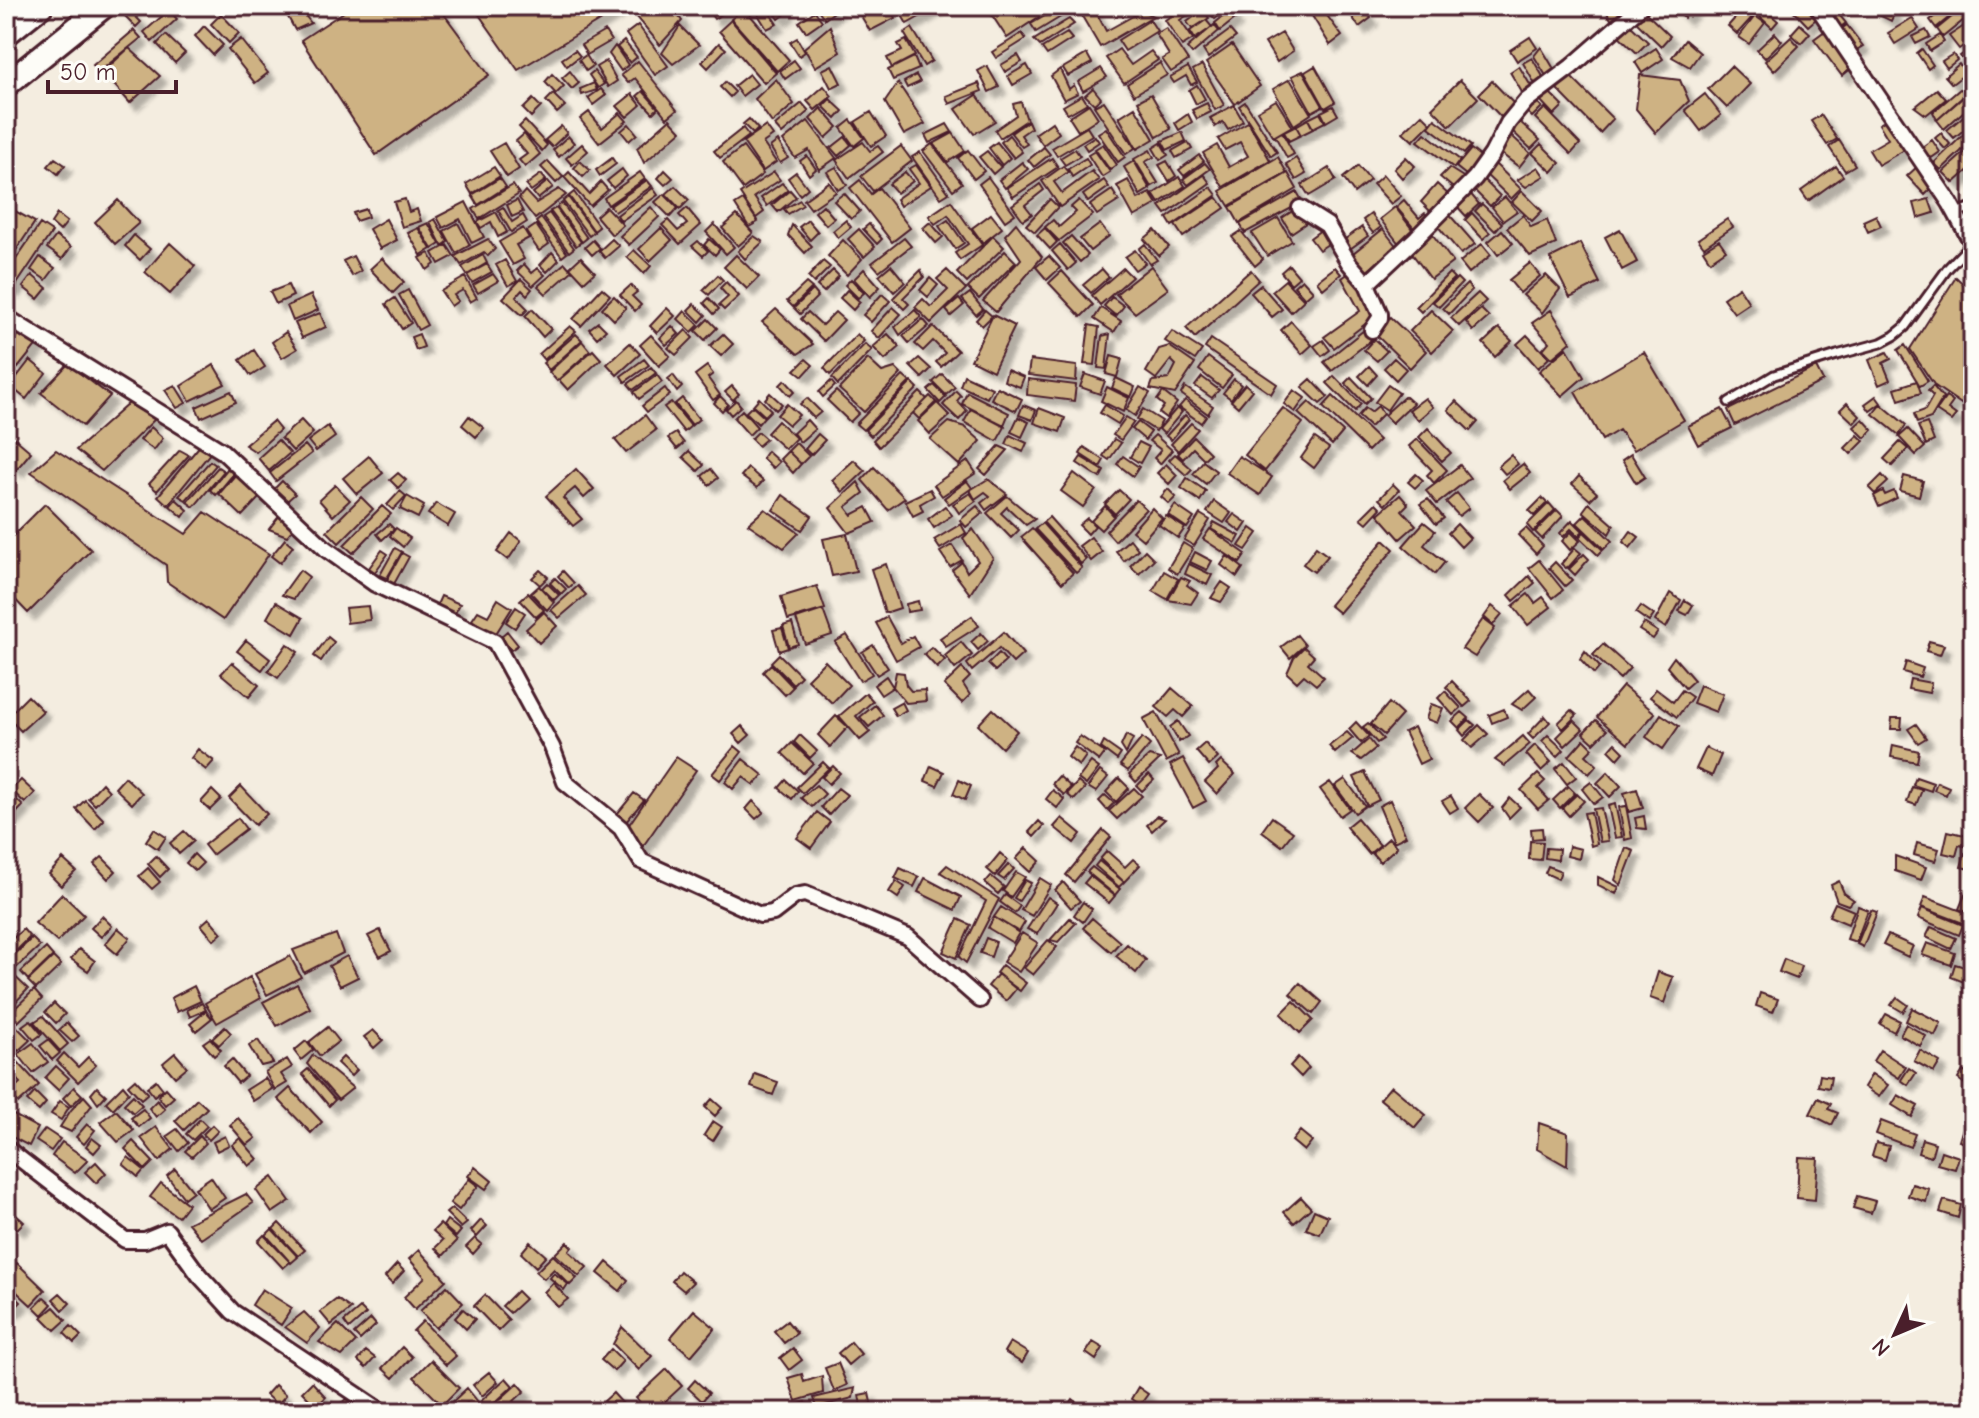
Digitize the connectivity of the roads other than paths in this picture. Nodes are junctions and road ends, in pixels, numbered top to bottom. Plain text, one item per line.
1 (41, 6) edge
2 (104, 6) edge
3 (1641, 6) edge
4 (1821, 8) edge
5 (6, 34) edge
6 (6, 85) edge
7 (1973, 207) edge
8 (1300, 208) dead end
9 (1955, 214) junction
10 (1972, 244) edge
11 (1367, 284) junction
12 (6, 317) edge
13 (1372, 330) dead end
14 (1729, 402) dead end
15 (980, 1000) dead end
16 (6, 1148) edge
17 (383, 1412) edge

1 - 5 highway
2 - 6 highway
3 - 11 street
4 - 9 street
7 - 9 lane
8 - 11 street
9 - 10 street
10 - 14 lane
11 - 13 street
12 - 15 street
16 - 17 street

